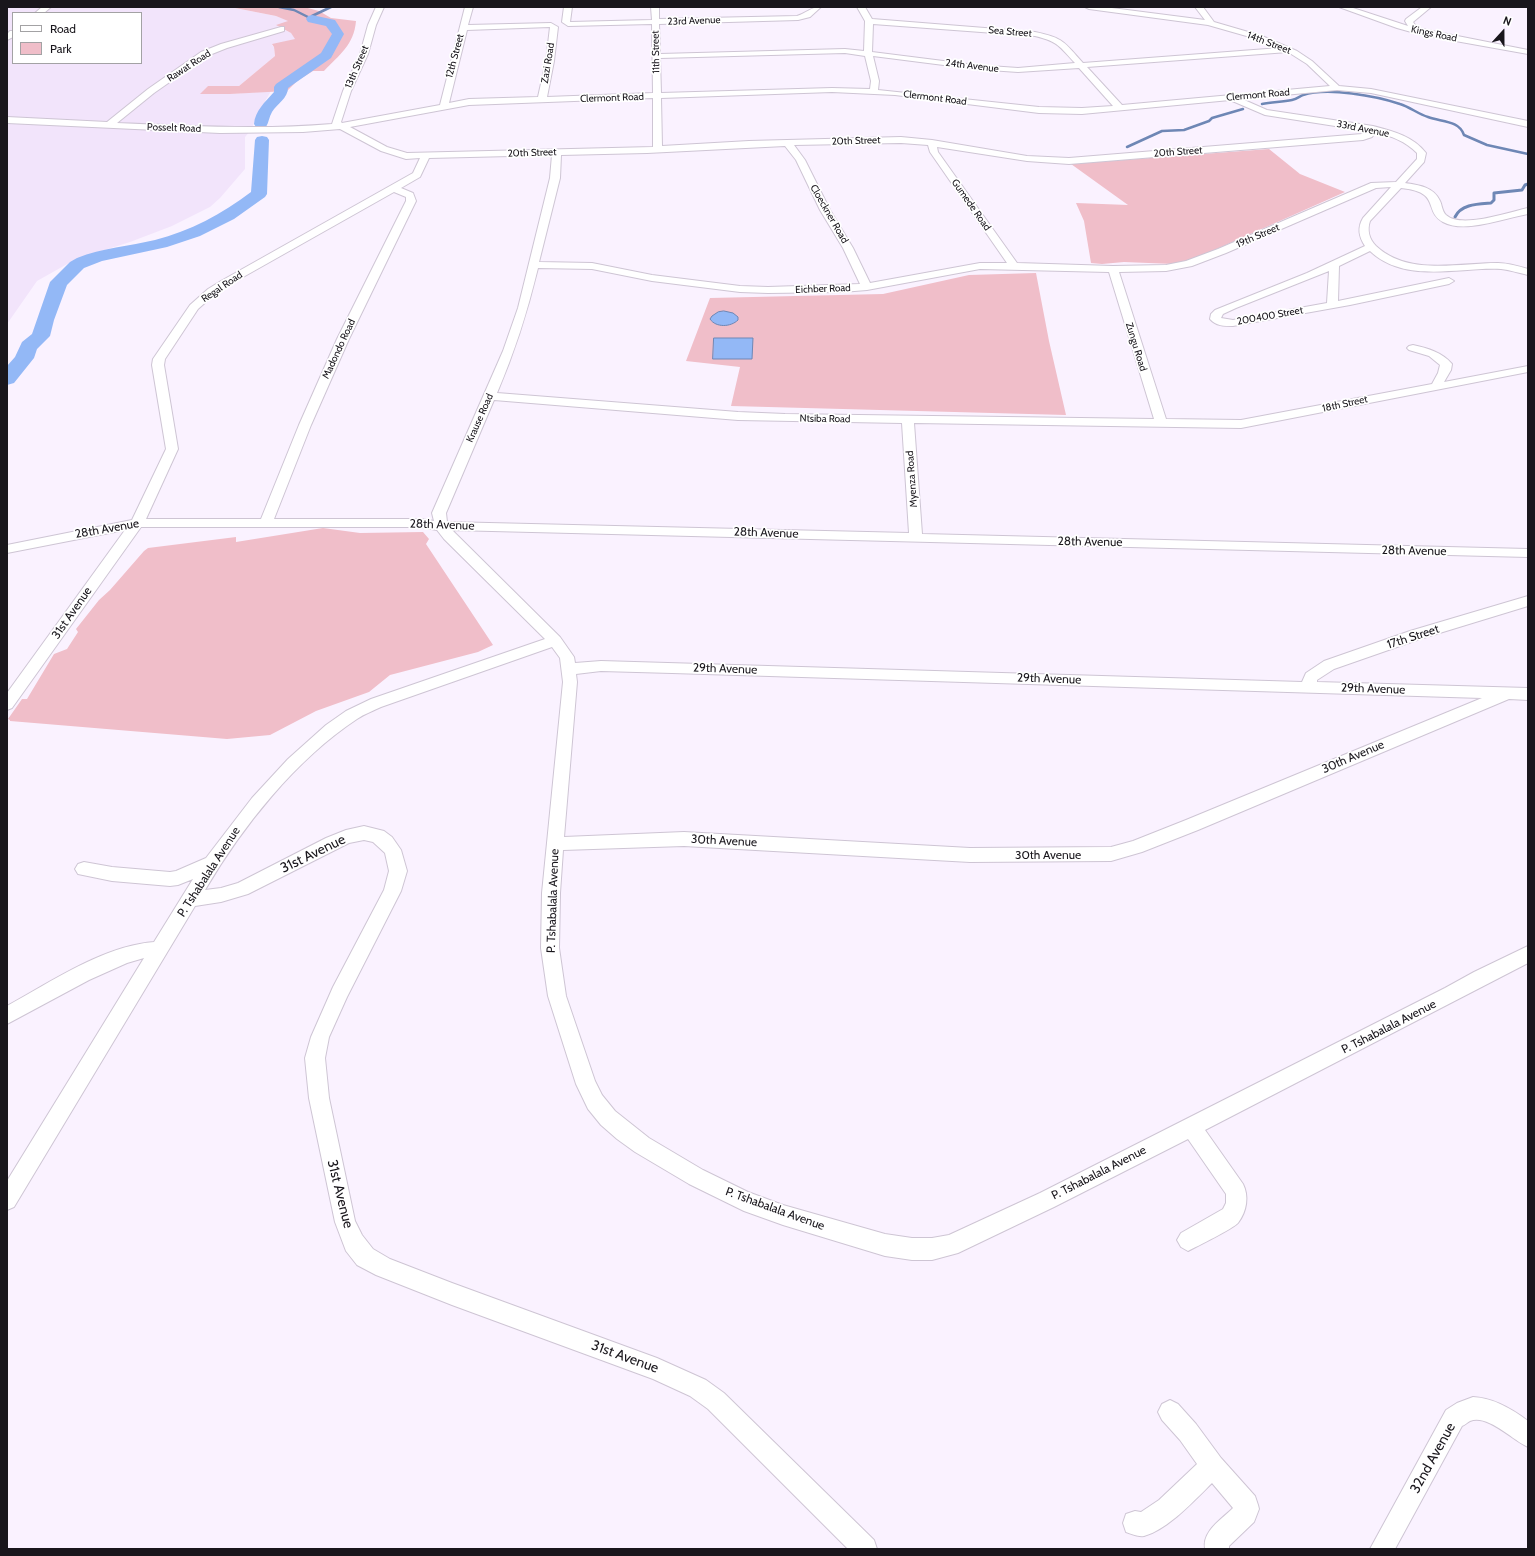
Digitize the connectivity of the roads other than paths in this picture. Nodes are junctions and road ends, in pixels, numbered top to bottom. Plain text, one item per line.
1 (380, 7) edge
2 (469, 7) edge
3 (560, 7) edge
4 (568, 7) edge
5 (655, 7) edge
6 (817, 7) edge
7 (861, 7) edge
8 (1089, 7) edge
9 (1198, 7) edge
10 (1343, 7) edge
11 (1427, 7) edge
12 (1107, 8) edge
13 (870, 21) junction
14 (655, 22) junction
15 (1208, 23) junction
16 (560, 25) junction
17 (463, 28) junction
18 (281, 29) dead end
19 (1414, 30) junction
20 (1288, 50) junction
21 (1528, 52) edge
22 (868, 54) junction
23 (656, 56) junction
24 (1081, 65) junction
25 (1337, 88) junction
26 (874, 91) junction
27 (656, 96) junction
28 (1231, 97) junction
29 (542, 100) junction
30 (444, 106) junction
31 (1120, 108) junction
32 (7, 120) edge
33 (1528, 124) edge
34 (109, 125) junction
35 (340, 126) junction
36 (1372, 129) junction
37 (787, 143) junction
38 (932, 143) junction
39 (658, 149) junction
40 (557, 153) junction
41 (426, 157) junction
42 (1398, 185) junction
43 (394, 189) junction
44 (1528, 211) edge
45 (1371, 248) junction
46 (1334, 264) junction
47 (533, 265) junction
48 (1014, 266) junction
49 (1113, 269) junction
50 (1528, 272) edge
51 (1449, 281) dead end
52 (867, 287) junction
53 (1332, 305) junction
54 (1413, 348) dead end
55 (1528, 369) edge
56 (1437, 386) junction
57 (490, 396) junction
58 (908, 420) junction
59 (1161, 423) junction
60 (266, 522) junction
61 (137, 523) junction
62 (441, 526) junction
63 (916, 537) junction
64 (7, 549) edge
65 (1528, 553) edge
66 (1528, 601) edge
67 (555, 641) junction
68 (570, 669) junction
69 (1308, 686) junction
70 (1509, 693) junction
71 (1528, 694) edge
72 (7, 704) edge
73 (555, 844) junction
74 (212, 863) junction
75 (84, 869) dead end
76 (191, 899) junction
77 (160, 949) junction
78 (1528, 954) edge
79 (7, 1016) edge
80 (1191, 1126) junction
81 (7, 1200) edge
82 (1188, 1240) dead end
83 (1170, 1412) dead end
84 (1528, 1436) edge
85 (1213, 1466) junction
86 (1135, 1523) dead end
87 (865, 1549) edge
88 (1217, 1549) edge
89 (1382, 1549) edge

1 - 35 street, 13th Street
2 - 17 street, 12th Street
3 - 16 street, Zazi Road
4 - 16 street, Zazi Road
5 - 14 street, 11th Street
6 - 14 street, 23rd Avenue
7 - 13 street
8 - 12 street, 14th Street
9 - 15 street
10 - 19 street, Kings Road
11 - 19 street
12 - 15 street, 14th Street
13 - 22 street
13 - 24 street, Sea Street
14 - 16 street, 23rd Avenue
14 - 23 street, 11th Street
15 - 20 street, 14th Street
16 - 17 street, 23rd Avenue
16 - 29 street, Zazi Road
17 - 30 street, 12th Street
18 - 34 street, Rawat Road
19 - 21 street, Kings Road
20 - 24 street, 24th Avenue
20 - 25 street, 14th Street
22 - 23 street, 24th Avenue
22 - 24 street, 24th Avenue
22 - 26 street
23 - 27 street, 11th Street
24 - 31 street, Sea Street
25 - 28 street, Clermont Road
25 - 33 street, Clermont Road
26 - 27 street, Clermont Road
26 - 31 street, Clermont Road
27 - 29 street, Clermont Road
27 - 39 street, 11th Street
28 - 31 street, Clermont Road
28 - 36 street, 33rd Avenue
29 - 30 street, Clermont Road
30 - 35 street, Clermont Road
32 - 34 street, Posselt Road
34 - 35 street, Posselt Road
35 - 41 street, 20th Street
36 - 38 street, 20th Street
36 - 42 street, 33rd Avenue
37 - 38 street, 20th Street
37 - 39 street, 20th Street
37 - 52 street, Cloeckner Road
38 - 48 street, Gumede Road
39 - 40 street, 20th Street
40 - 41 street, 20th Street
40 - 47 street, Krause Road
41 - 43 street, Regal Road
42 - 44 street
42 - 45 street
42 - 49 street, 19th Street
43 - 60 street, Madondo Road
43 - 61 street, Regal Road
45 - 46 street, 200400 Street
45 - 50 street
46 - 53 street
46 - 53 street, 200400 Street
47 - 52 street, Eichber Road
47 - 57 street, Krause Road
48 - 49 street, Eichber Road
48 - 52 street, Eichber Road
49 - 59 street, Zungu Road
51 - 53 street, 200400 Street
54 - 56 street
55 - 56 street, 18th Street
56 - 59 street, 18th Street
57 - 58 street, Ntsiba Road
57 - 62 street, Krause Road
58 - 59 street, Ntsiba Road
58 - 63 street, Myenza Road
60 - 61 street, 28th Avenue
60 - 62 street, 28th Avenue
61 - 64 street, 28th Avenue
61 - 72 street, 31st Avenue
62 - 63 street, 28th Avenue
62 - 67 street
63 - 65 street, 28th Avenue
66 - 69 street, 17th Street
67 - 68 street, P. Tshabalala Avenue
67 - 74 street, P. Tshabalala Avenue
68 - 69 street, 29th Avenue
68 - 73 street, P. Tshabalala Avenue
69 - 70 street, 29th Avenue
70 - 71 street, 29th Avenue
70 - 73 street, 30th Avenue
73 - 80 street, P. Tshabalala Avenue
74 - 75 street
74 - 76 street, P. Tshabalala Avenue
76 - 77 street, P. Tshabalala Avenue
76 - 87 street, 31st Avenue
77 - 79 street
77 - 81 street, P. Tshabalala Avenue
78 - 80 street, P. Tshabalala Avenue
80 - 82 street
83 - 85 street
84 - 89 street, 32nd Avenue
85 - 86 street
85 - 88 street

